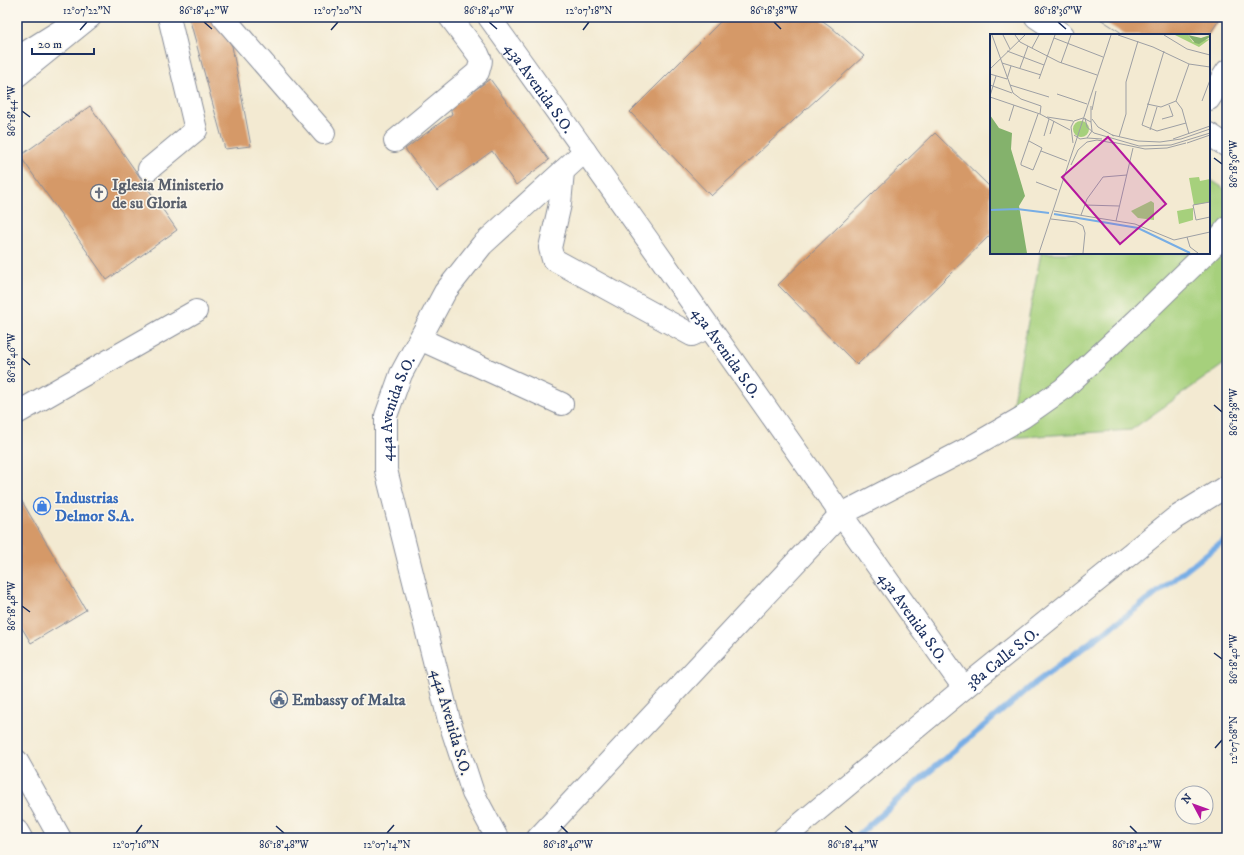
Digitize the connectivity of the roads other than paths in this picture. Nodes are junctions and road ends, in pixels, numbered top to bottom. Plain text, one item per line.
1 (83, 17) edge
2 (90, 17) edge
3 (169, 17) edge
4 (223, 17) edge
5 (450, 17) edge
6 (489, 17) edge
7 (1036, 17) edge
8 (1061, 34) edge
9 (17, 58) edge
10 (1227, 71) edge
11 (17, 76) edge
12 (1210, 97) edge
13 (324, 133) dead end
14 (1210, 135) edge
15 (395, 141) dead end
16 (1227, 146) edge
17 (586, 151) junction
18 (149, 169) dead end
19 (563, 171) junction
20 (1227, 228) edge
21 (1210, 249) edge
22 (1205, 254) edge
23 (196, 311) dead end
24 (709, 326) junction
25 (420, 339) junction
26 (562, 404) dead end
27 (17, 413) edge
28 (1227, 486) edge
29 (840, 515) junction
30 (964, 688) junction
31 (17, 761) edge
32 (17, 831) edge
33 (21, 838) edge
34 (60, 838) edge
35 (497, 838) edge
36 (538, 838) edge
37 (784, 838) edge

1 - 9 main road
2 - 11 main road
3 - 18 main road
4 - 13 main road
5 - 15 main road
6 - 17 main road, 43a Avenida S.O.
7 - 8 main road
10 - 12 main road
14 - 16 main road
17 - 19 main road, 44a Avenida S.O.
17 - 24 main road, 43a Avenida S.O.
19 - 24 main road
19 - 25 main road, 44a Avenida S.O.
20 - 21 main road
22 - 29 main road
23 - 27 main road
24 - 29 main road, 43a Avenida S.O.
25 - 26 main road
25 - 35 main road, 44a Avenida S.O.
28 - 30 main road, 38a Calle S.O.
29 - 30 main road, 43a Avenida S.O.
29 - 36 main road
30 - 37 main road, 38a Calle S.O.
31 - 34 main road
32 - 33 main road

